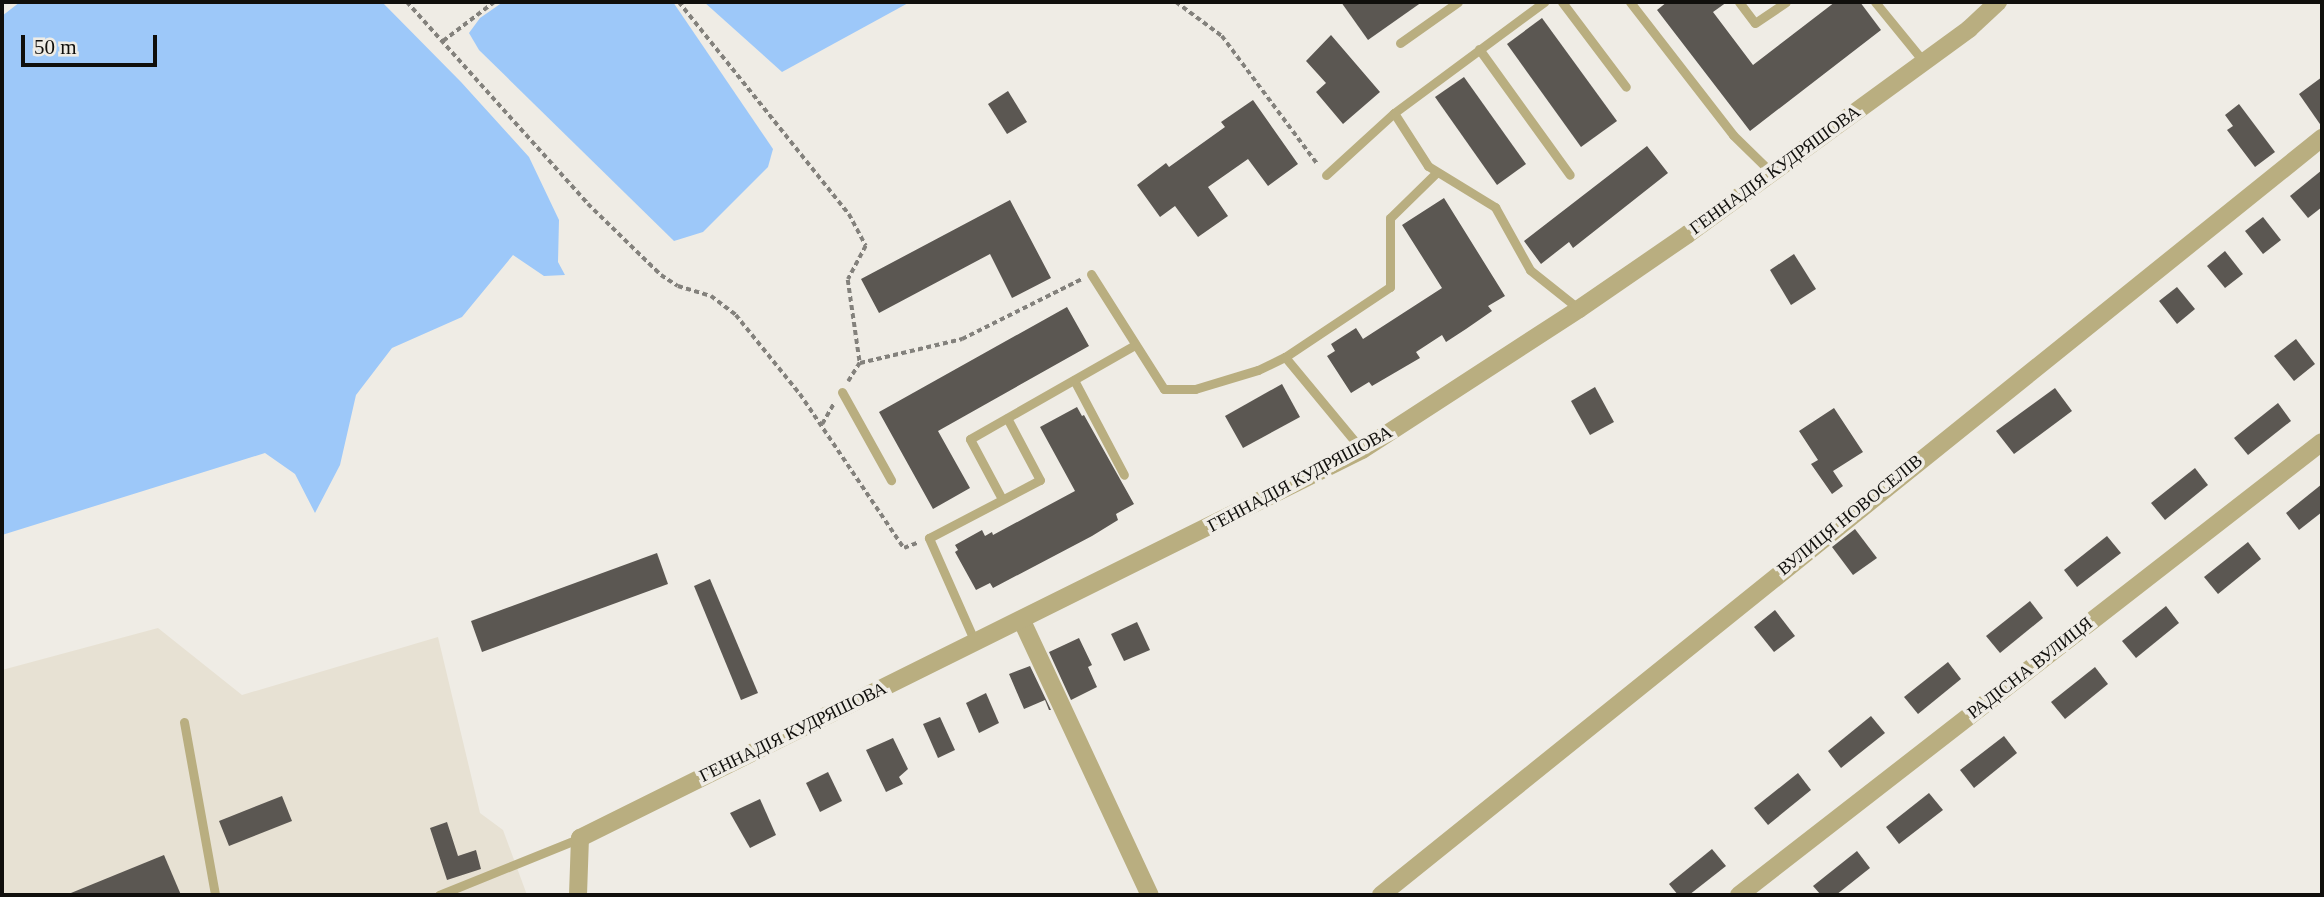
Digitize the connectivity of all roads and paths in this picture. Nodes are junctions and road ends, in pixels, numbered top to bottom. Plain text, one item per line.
1 (407, 2) edge
2 (494, 2) edge
3 (679, 2) edge
4 (1176, 2) edge
5 (1458, 2) edge
6 (1544, 2) edge
7 (1562, 2) edge
8 (1630, 2) edge
9 (1739, 2) edge
10 (1786, 2) edge
11 (1875, 2) edge
12 (1998, 2) edge
13 (443, 41) junction
14 (1400, 43) dead end
15 (1479, 49) junction
16 (1924, 62) junction
17 (1626, 87) dead end
18 (1394, 113) junction
19 (2322, 138) edge
20 (1436, 173) junction
21 (1772, 173) junction
22 (1570, 174) dead end
23 (1326, 175) joint
24 (1091, 274) joint
25 (1579, 309) junction
26 (1135, 345) junction
27 (1285, 357) junction
28 (860, 363) junction
29 (1074, 380) junction
30 (842, 392) junction
31 (1007, 418) junction
32 (821, 424) junction
33 (2322, 442) edge
34 (1362, 450) junction
35 (1124, 475) dead end
36 (891, 480) dead end
37 (1002, 499) junction
38 (929, 538) junction
39 (1022, 621) junction
40 (975, 642) junction
41 (184, 722) dead end
42 (580, 838) junction
43 (215, 895) edge
44 (439, 895) edge
45 (578, 895) edge
46 (1150, 895) edge
47 (1381, 895) edge
48 (1739, 895) edge

1 - 13 path
2 - 13 path
3 - 28 path
4 - 23 path
5 - 14 lane
6 - 15 lane
7 - 17 lane
8 - 21 lane
9 - 10 lane
11 - 16 lane
12 - 16 street, ГЕННАДІЯ КУДРЯШОВА
13 - 32 path
15 - 18 lane
15 - 22 lane
16 - 21 street, ГЕННАДІЯ КУДРЯШОВА
18 - 20 lane
18 - 23 lane
19 - 47 street, ВУЛИЦЯ НОВОСЕЛІВ
20 - 25 lane
20 - 27 lane
21 - 25 street, ГЕННАДІЯ КУДРЯШОВА
24 - 26 lane
24 - 28 path
25 - 34 street, ГЕННАДІЯ КУДРЯШОВА
26 - 27 lane
26 - 29 lane
27 - 34 lane
28 - 30 path
29 - 31 lane
29 - 35 lane
30 - 32 path
30 - 36 lane
31 - 37 lane
31 - 37 lane
32 - 38 path
33 - 48 street, РАДІСНА ВУЛИЦЯ
34 - 39 street, ГЕННАДІЯ КУДРЯШОВА
37 - 38 lane
38 - 40 lane
39 - 40 street, ГЕННАДІЯ КУДРЯШОВА
39 - 46 street
40 - 42 street, ГЕННАДІЯ КУДРЯШОВА
41 - 43 lane
42 - 44 lane
42 - 45 street

